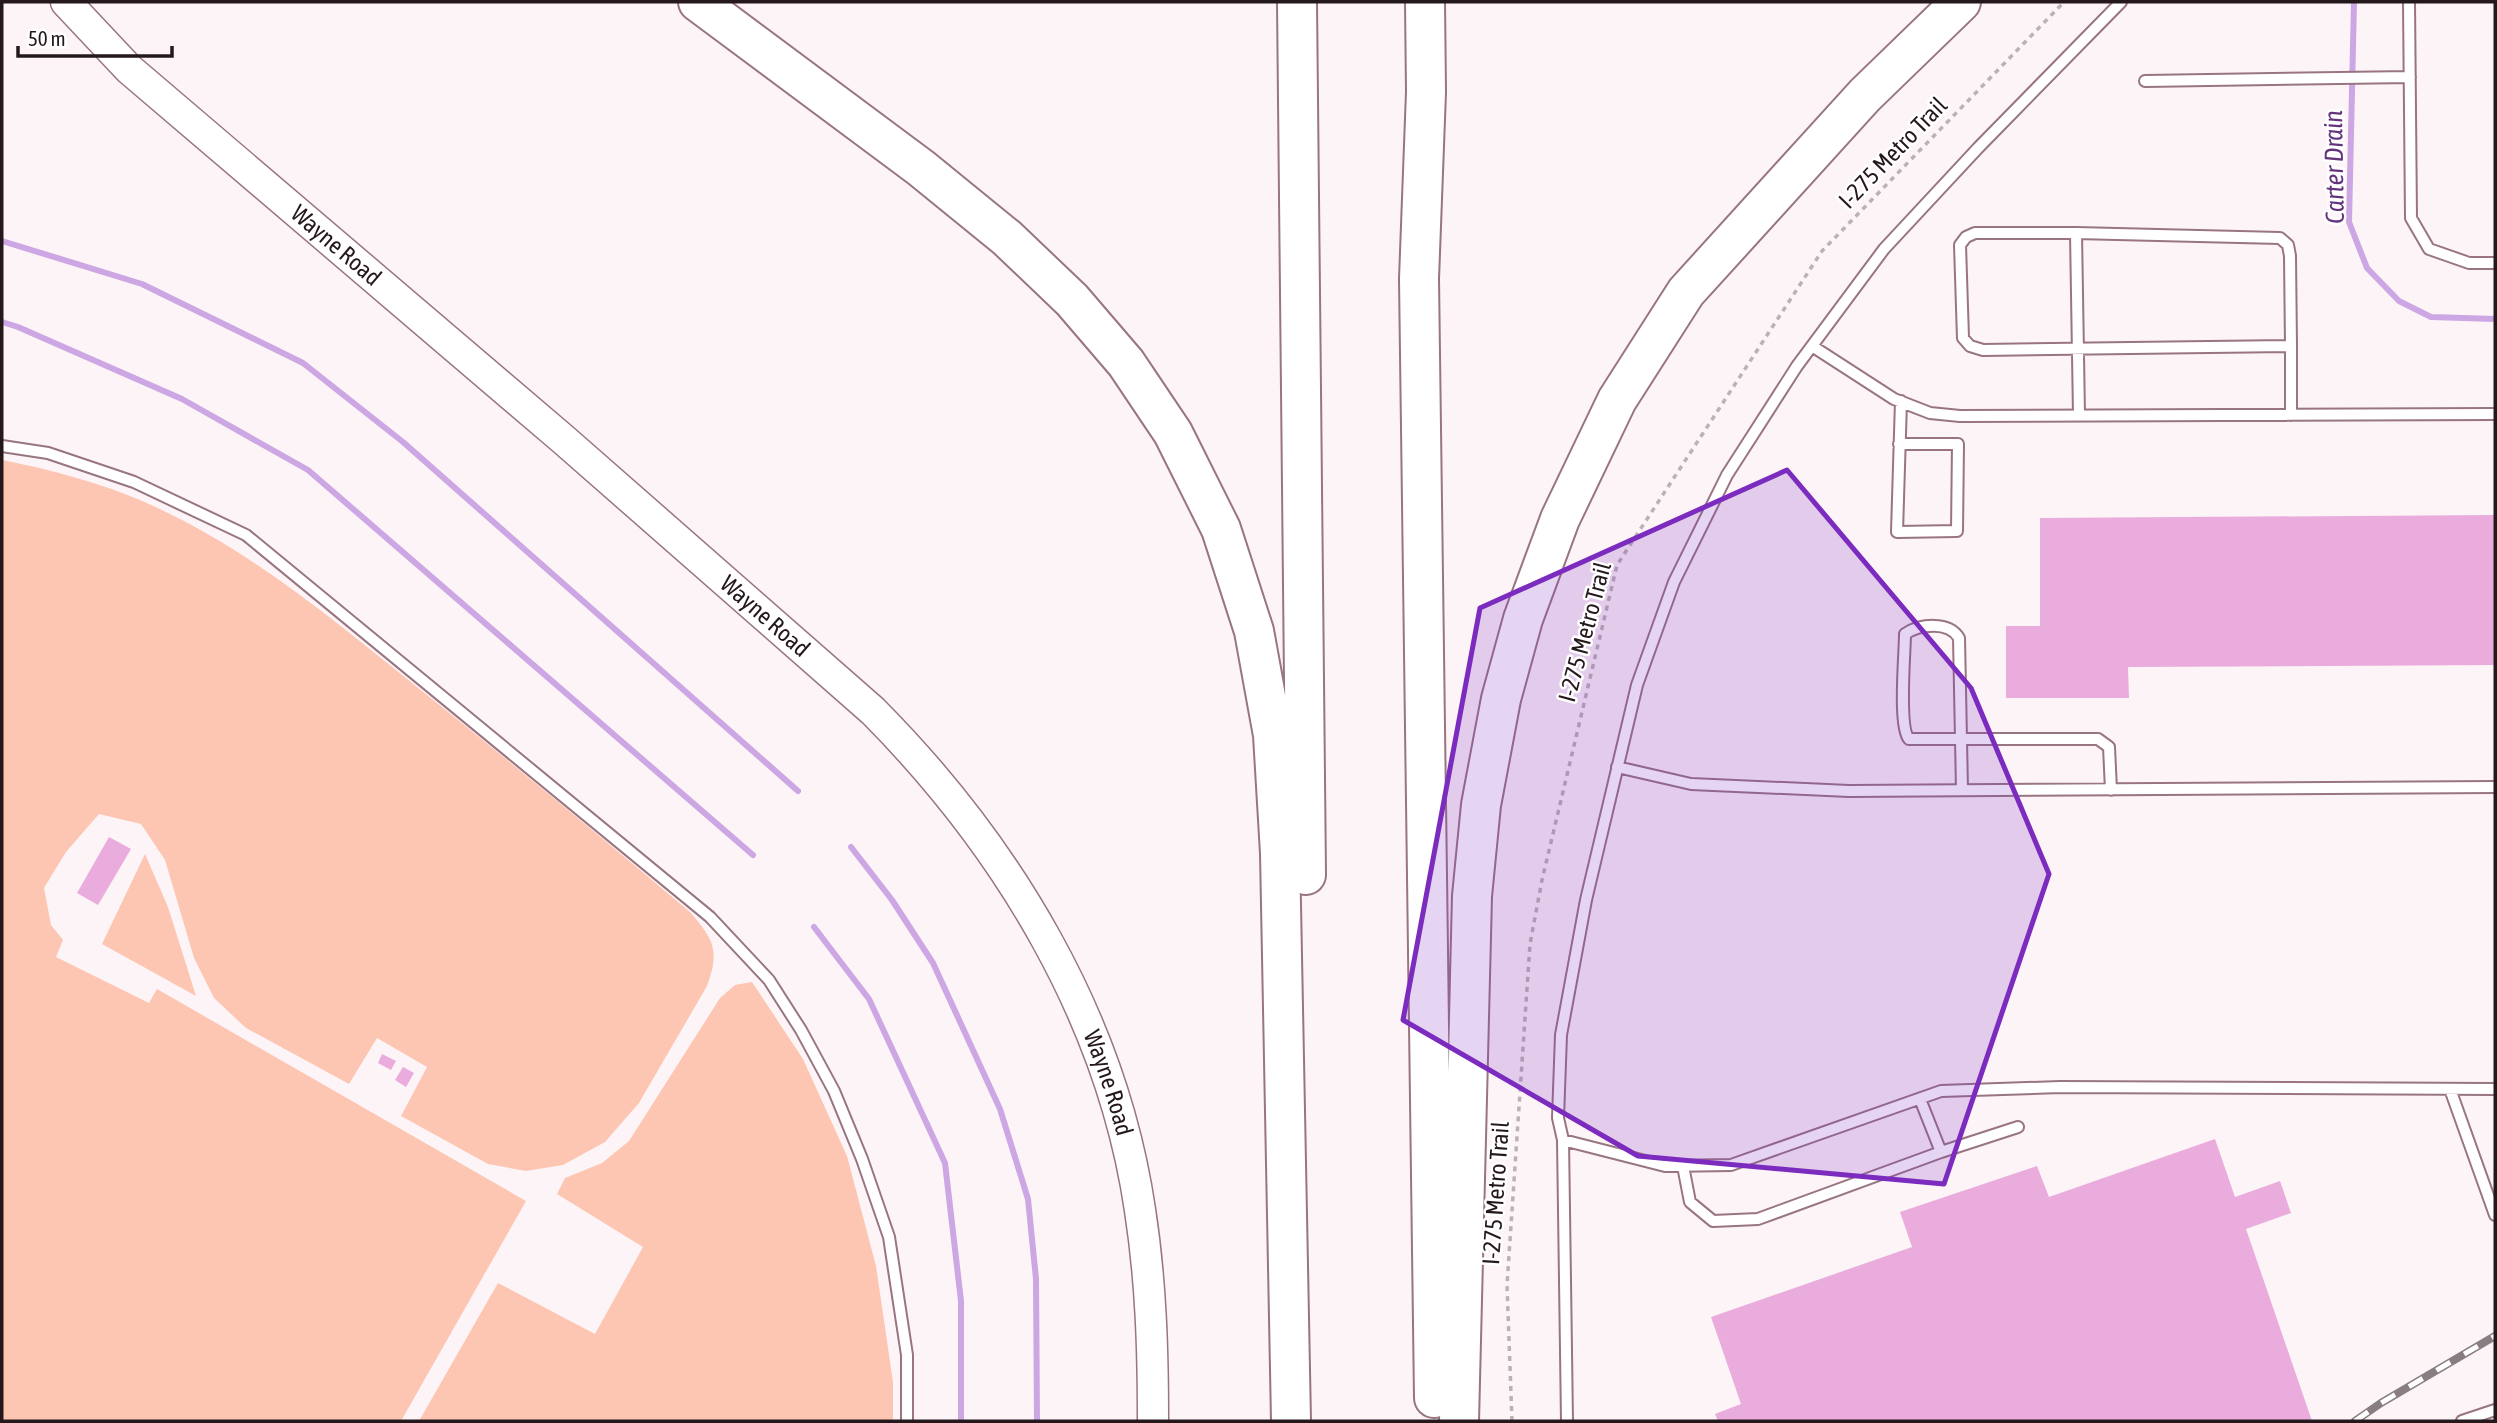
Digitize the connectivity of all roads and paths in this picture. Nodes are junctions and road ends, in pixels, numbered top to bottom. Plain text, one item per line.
1 (66, 2) edge
2 (698, 2) edge
3 (1297, 2) edge
4 (1425, 2) edge
5 (1961, 2) edge
6 (2064, 2) edge
7 (2121, 2) edge
8 (2409, 2) edge
9 (2410, 77) junction
10 (2145, 81) dead end
11 (2076, 233) junction
12 (2495, 263) edge
13 (1812, 346) junction
14 (2291, 346) junction
15 (2079, 349) junction
16 (1901, 401) junction
17 (2495, 414) edge
18 (2080, 415) junction
19 (2291, 415) junction
20 (1899, 444) junction
21 (2, 446) edge
22 (1961, 739) junction
23 (1617, 767) junction
24 (2495, 787) edge
25 (1962, 790) junction
26 (2111, 790) junction
27 (2450, 1089) junction
28 (2495, 1089) edge
29 (1920, 1099) junction
30 (2018, 1127) dead end
31 (1563, 1140) junction
32 (1941, 1152) junction
33 (1684, 1166) junction
34 (2495, 1215) edge
35 (2495, 1409) edge
36 (907, 1421) edge
37 (1153, 1421) edge
38 (1291, 1421) edge
39 (1311, 1421) edge
40 (1435, 1421) edge
41 (1459, 1421) edge
42 (1512, 1421) edge
43 (1567, 1421) edge
44 (2462, 1421) edge

1 - 37 main road, Wayne Road
2 - 38 highway
3 - 39 highway
4 - 40 highway
5 - 41 highway
6 - 42 path, I-275 Metro Trail
7 - 13 lane
8 - 9 lane
9 - 10 lane
9 - 12 lane
11 - 14 lane
11 - 15 lane
11 - 15 lane
13 - 16 lane
13 - 23 lane
14 - 15 lane
14 - 19 lane
15 - 18 lane
16 - 18 lane
16 - 20 lane
17 - 19 lane
18 - 19 lane
20 - 20 lane
21 - 36 lane
22 - 22 lane
22 - 25 lane
22 - 26 lane
23 - 25 lane
23 - 31 lane
24 - 26 lane
25 - 26 lane
27 - 28 lane
27 - 29 lane
27 - 34 lane
29 - 32 lane
29 - 33 lane
30 - 32 lane
31 - 33 lane
31 - 43 lane
32 - 33 lane
35 - 44 lane

